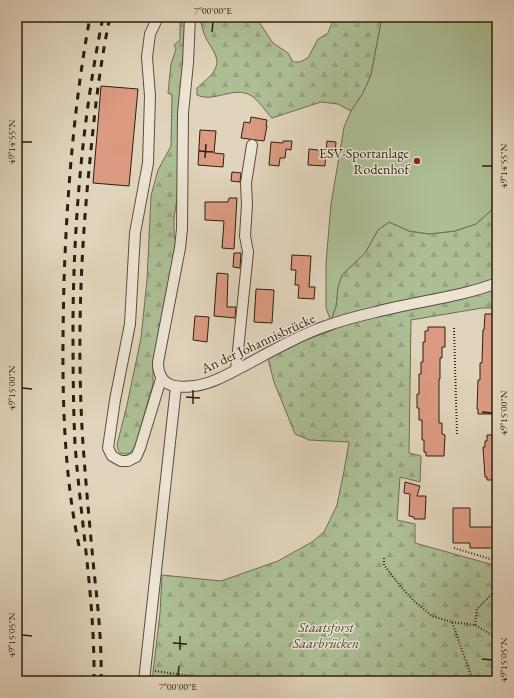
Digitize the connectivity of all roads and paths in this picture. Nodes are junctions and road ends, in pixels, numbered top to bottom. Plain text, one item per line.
1 (158, 17) edge
2 (190, 17) edge
3 (252, 145) dead end
4 (497, 283) edge
5 (454, 328) dead end
6 (236, 370) junction
7 (161, 379) junction
8 (176, 387) junction
9 (457, 435) dead end
10 (454, 548) dead end
11 (384, 558) dead end
12 (497, 561) edge
13 (497, 589) edge
14 (452, 622) junction
15 (474, 625) junction
16 (497, 638) edge
17 (146, 670) junction
18 (144, 681) edge
19 (228, 681) edge
20 (473, 681) edge

1 - 7 street
2 - 7 street
3 - 6 street
4 - 6 street, An der Johannisbrücke
5 - 9 path
6 - 8 street, An der Johannisbrücke
7 - 8 street
8 - 17 street
10 - 12 path
11 - 14 path
13 - 15 path
14 - 15 path
14 - 20 path
15 - 16 path
17 - 18 street
17 - 19 path

